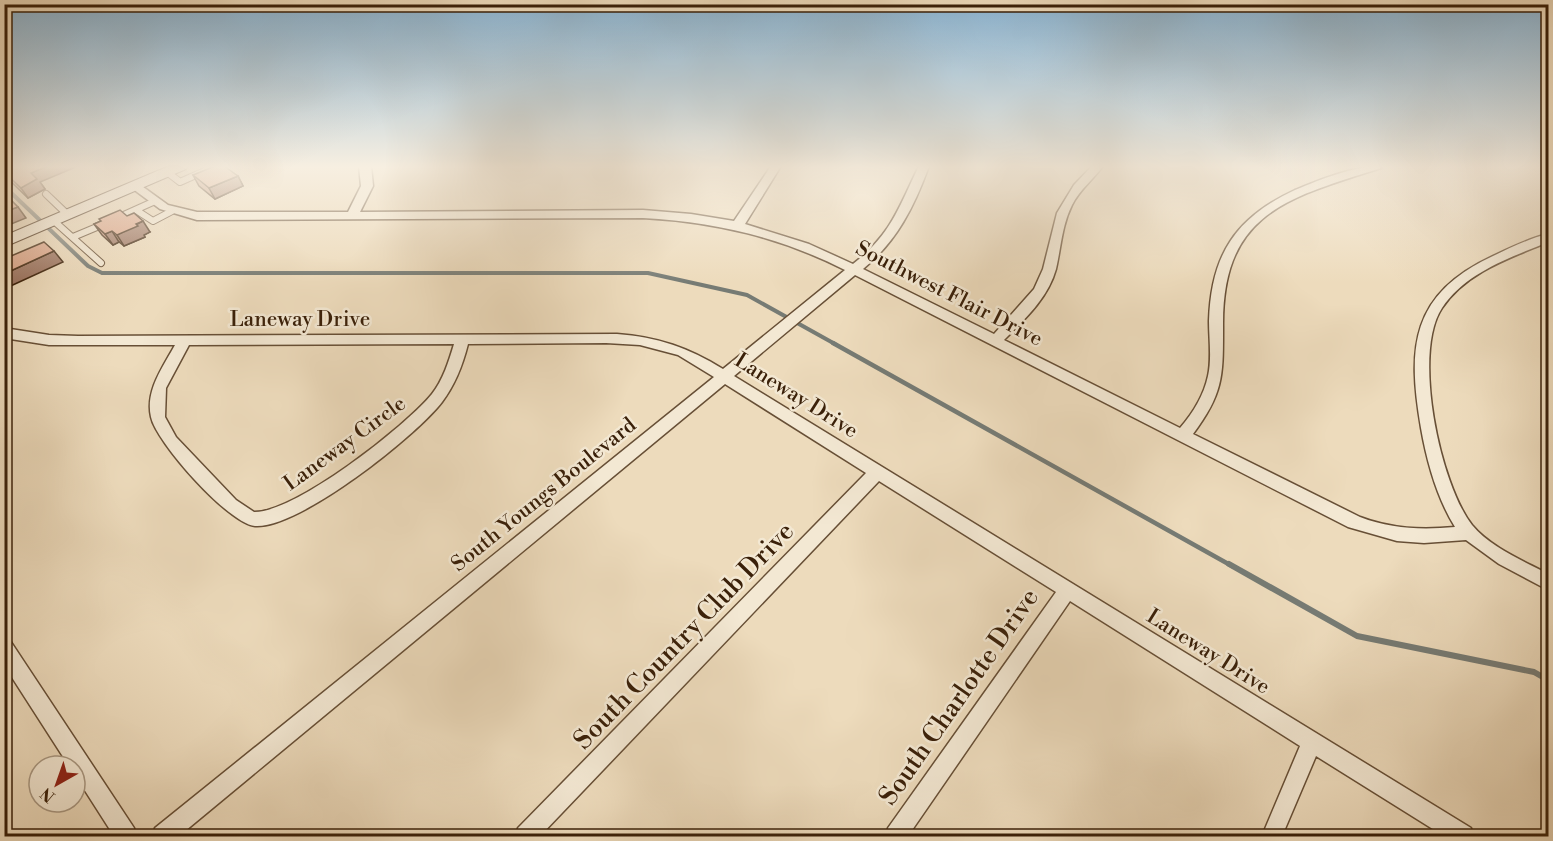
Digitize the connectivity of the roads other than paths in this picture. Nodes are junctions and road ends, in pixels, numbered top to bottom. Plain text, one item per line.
1 (53, 205) edge
2 (90, 205) edge
3 (146, 205) edge
4 (162, 205) edge
5 (357, 205) edge
6 (751, 205) edge
7 (906, 205) edge
8 (1066, 205) edge
9 (1275, 205) edge
10 (136, 210) junction
11 (172, 211) junction
12 (352, 216) junction
13 (61, 218) junction
14 (738, 225) junction
15 (73, 237) junction
16 (1548, 238) edge
17 (4, 242) edge
18 (101, 263) dead end
19 (854, 270) junction
20 (4, 333) edge
21 (462, 339) junction
22 (184, 341) junction
23 (995, 341) junction
24 (724, 376) junction
25 (1182, 436) junction
26 (878, 471) junction
27 (1468, 533) junction
28 (1548, 582) edge
29 (1068, 589) junction
30 (4, 648) edge
31 (1312, 742) junction
32 (534, 834) edge
33 (126, 837) edge
34 (163, 837) edge
35 (896, 837) edge
36 (1272, 837) edge
37 (1464, 837) edge

1 - 13 lane
2 - 13 main road
3 - 10 lane
4 - 11 street, Southwest Flair Drive
5 - 12 street
6 - 14 street
7 - 19 street, South Youngs Boulevard
8 - 23 street
9 - 25 street
10 - 11 lane
10 - 15 lane
11 - 12 street, Southwest Flair Drive
12 - 14 street, Southwest Flair Drive
13 - 15 lane
13 - 17 main road
14 - 19 street, Southwest Flair Drive
15 - 18 lane
16 - 27 street
19 - 23 street, Southwest Flair Drive
19 - 24 street, South Youngs Boulevard
20 - 22 street, Laneway Drive
21 - 22 street, Laneway Drive
21 - 22 street, Laneway Circle
21 - 24 street, Laneway Drive
23 - 25 street, Southwest Flair Drive
24 - 26 street, Laneway Drive
24 - 34 street, South Youngs Boulevard
25 - 27 street, Southwest Flair Drive
26 - 29 street, Laneway Drive
26 - 32 street, South Country Club Drive
27 - 28 street
29 - 31 street, Laneway Drive
29 - 35 street, South Charlotte Drive
30 - 33 street
31 - 36 street
31 - 37 street, Laneway Drive

